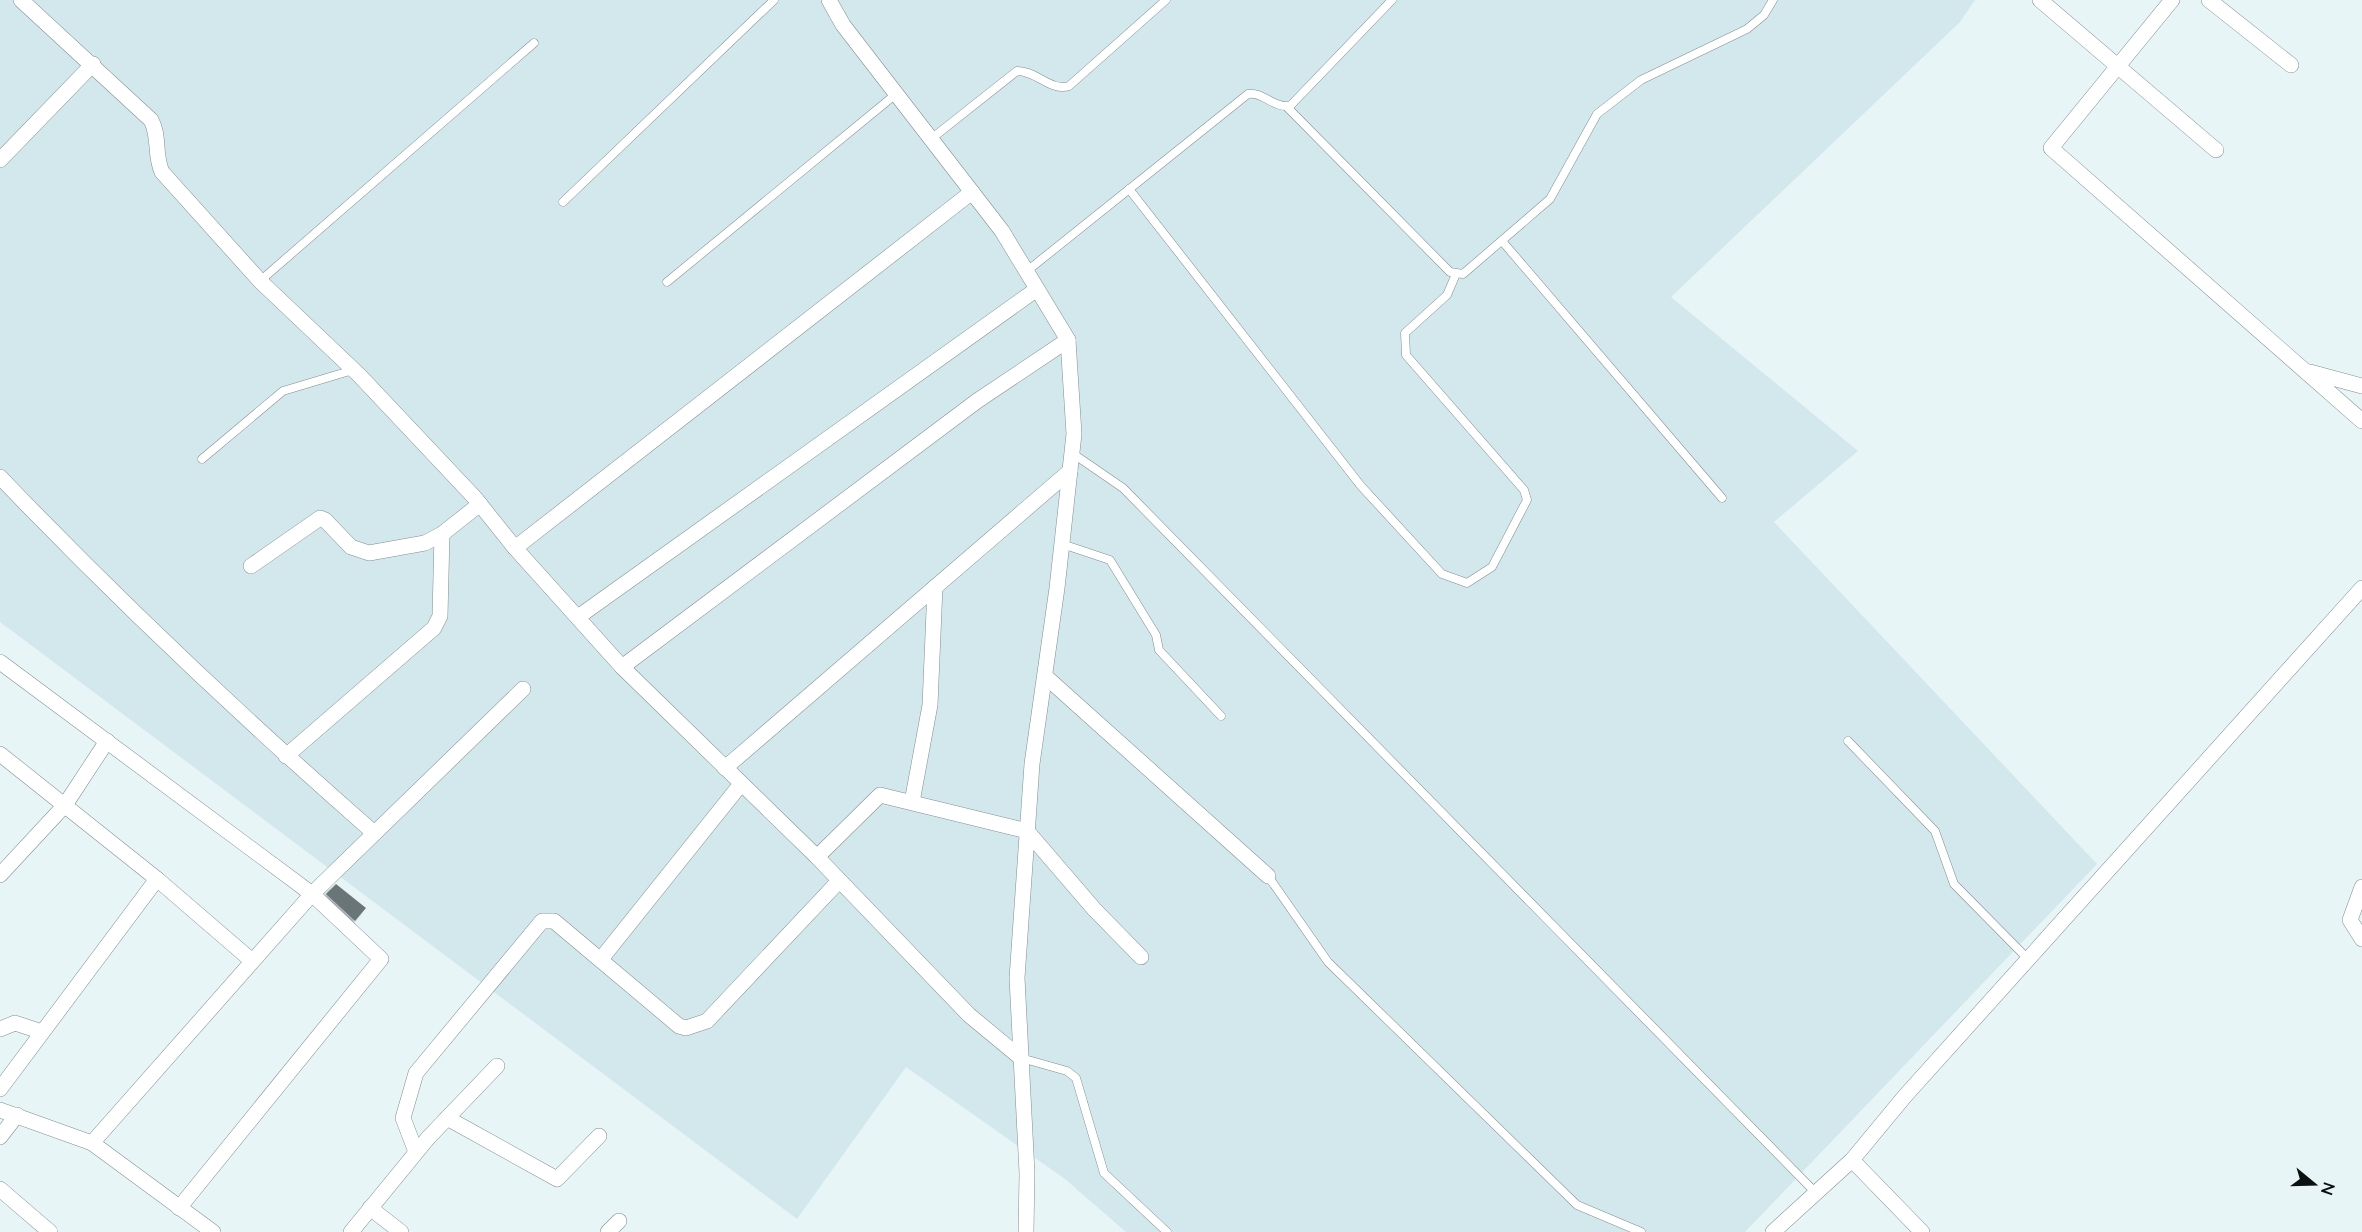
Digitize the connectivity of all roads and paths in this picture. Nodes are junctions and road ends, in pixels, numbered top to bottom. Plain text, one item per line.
1 (21, 0) edge
2 (774, 0) edge
3 (829, 0) edge
4 (1166, 0) edge
5 (1392, 0) edge
6 (1773, 0) edge
7 (2040, 0) edge
8 (2172, 0) edge
9 (2209, 0) edge
10 (534, 43) dead end
11 (93, 64) junction
12 (2119, 65) junction
13 (2291, 65) dead end
14 (896, 94) junction
15 (1287, 107) junction
16 (931, 139) junction
17 (2216, 150) dead end
18 (0, 160) edge
19 (1129, 189) junction
20 (972, 192) junction
21 (563, 202) dead end
22 (1502, 241) junction
23 (1027, 271) junction
24 (1456, 274) junction
25 (260, 281) junction
26 (667, 282) dead end
27 (1037, 289) junction
28 (1068, 340) junction
29 (354, 370) junction
30 (2304, 371) junction
31 (2362, 386) edge
32 (2362, 422) edge
33 (1072, 453) junction
34 (202, 459) dead end
35 (1070, 471) junction
36 (0, 477) edge
37 (1722, 498) dead end
38 (480, 504) junction
39 (442, 534) junction
40 (1062, 544) junction
41 (515, 548) junction
42 (252, 566) dead end
43 (935, 587) junction
44 (2362, 588) edge
45 (578, 617) junction
46 (0, 662) edge
47 (622, 667) junction
48 (1045, 676) junction
49 (522, 688) dead end
50 (1221, 716) dead end
51 (107, 741) junction
52 (1848, 741) dead end
53 (0, 754) edge
54 (286, 756) junction
55 (725, 768) junction
56 (741, 784) junction
57 (912, 802) junction
58 (65, 805) junction
59 (1027, 831) junction
60 (373, 832) junction
61 (817, 857) junction
62 (0, 875) edge
63 (1268, 876) joint
64 (158, 879) junction
65 (839, 881) junction
66 (2362, 887) edge
67 (312, 894) junction
68 (2362, 939) edge
69 (1141, 957) dead end
70 (601, 959) junction
71 (2028, 959) junction
72 (251, 960) junction
73 (0, 1029) edge
74 (42, 1032) junction
75 (1021, 1058) junction
76 (497, 1066) dead end
77 (0, 1089) edge
78 (0, 1110) edge
79 (17, 1115) junction
80 (447, 1118) junction
81 (599, 1136) dead end
82 (0, 1137) edge
83 (92, 1143) junction
84 (416, 1152) junction
85 (1852, 1160) junction
86 (0, 1190) edge
87 (1816, 1193) junction
88 (179, 1208) junction
89 (370, 1208) junction
90 (50, 1232) edge
91 (213, 1232) edge
92 (351, 1232) edge
93 (401, 1232) edge
94 (1026, 1232) edge
95 (1167, 1232) edge
96 (1641, 1232) edge
97 (1773, 1232) edge
98 (1922, 1232) edge

1 - 11 street
2 - 21 lane
3 - 14 street
4 - 16 lane
5 - 15 lane
6 - 22 lane
7 - 12 street
8 - 12 street
9 - 13 street
10 - 25 lane
11 - 18 street
11 - 25 street
12 - 17 street
12 - 30 street
14 - 16 street
14 - 26 lane
15 - 19 lane
15 - 24 lane
16 - 20 street
19 - 23 lane
19 - 24 lane
20 - 23 street
20 - 41 street
22 - 24 lane
22 - 37 lane
23 - 27 street
25 - 29 street
27 - 28 street
27 - 45 street
28 - 33 street
28 - 47 street
29 - 34 lane
29 - 38 street
30 - 31 street
30 - 32 street
33 - 35 street
33 - 87 lane
35 - 40 street
35 - 43 street
36 - 54 street
38 - 39 street
38 - 41 street
39 - 42 street
39 - 54 street
40 - 48 street
40 - 50 lane
41 - 45 street
43 - 55 street
43 - 57 street
44 - 71 street
45 - 47 street
46 - 51 street
47 - 55 street
48 - 59 street
48 - 63 street
49 - 60 street
51 - 58 street
51 - 67 street
52 - 71 lane
53 - 58 street
54 - 60 street
55 - 56 street
56 - 61 street
56 - 70 street
57 - 59 street
57 - 61 street
58 - 62 street
58 - 64 street
59 - 69 street
59 - 75 street
60 - 67 street
61 - 65 street
63 - 96 lane
64 - 72 street
64 - 74 street
65 - 70 street
65 - 75 street
66 - 68 street
67 - 72 street
67 - 88 street
70 - 84 street
71 - 85 street
72 - 83 street
73 - 74 street
74 - 77 street
75 - 94 street
75 - 95 lane
76 - 80 street
78 - 79 street
79 - 82 street
79 - 83 street
80 - 81 street
80 - 84 street
83 - 88 street
84 - 89 street
85 - 87 street
85 - 98 street
86 - 90 street
87 - 97 street
88 - 91 street
89 - 92 street
89 - 93 street

